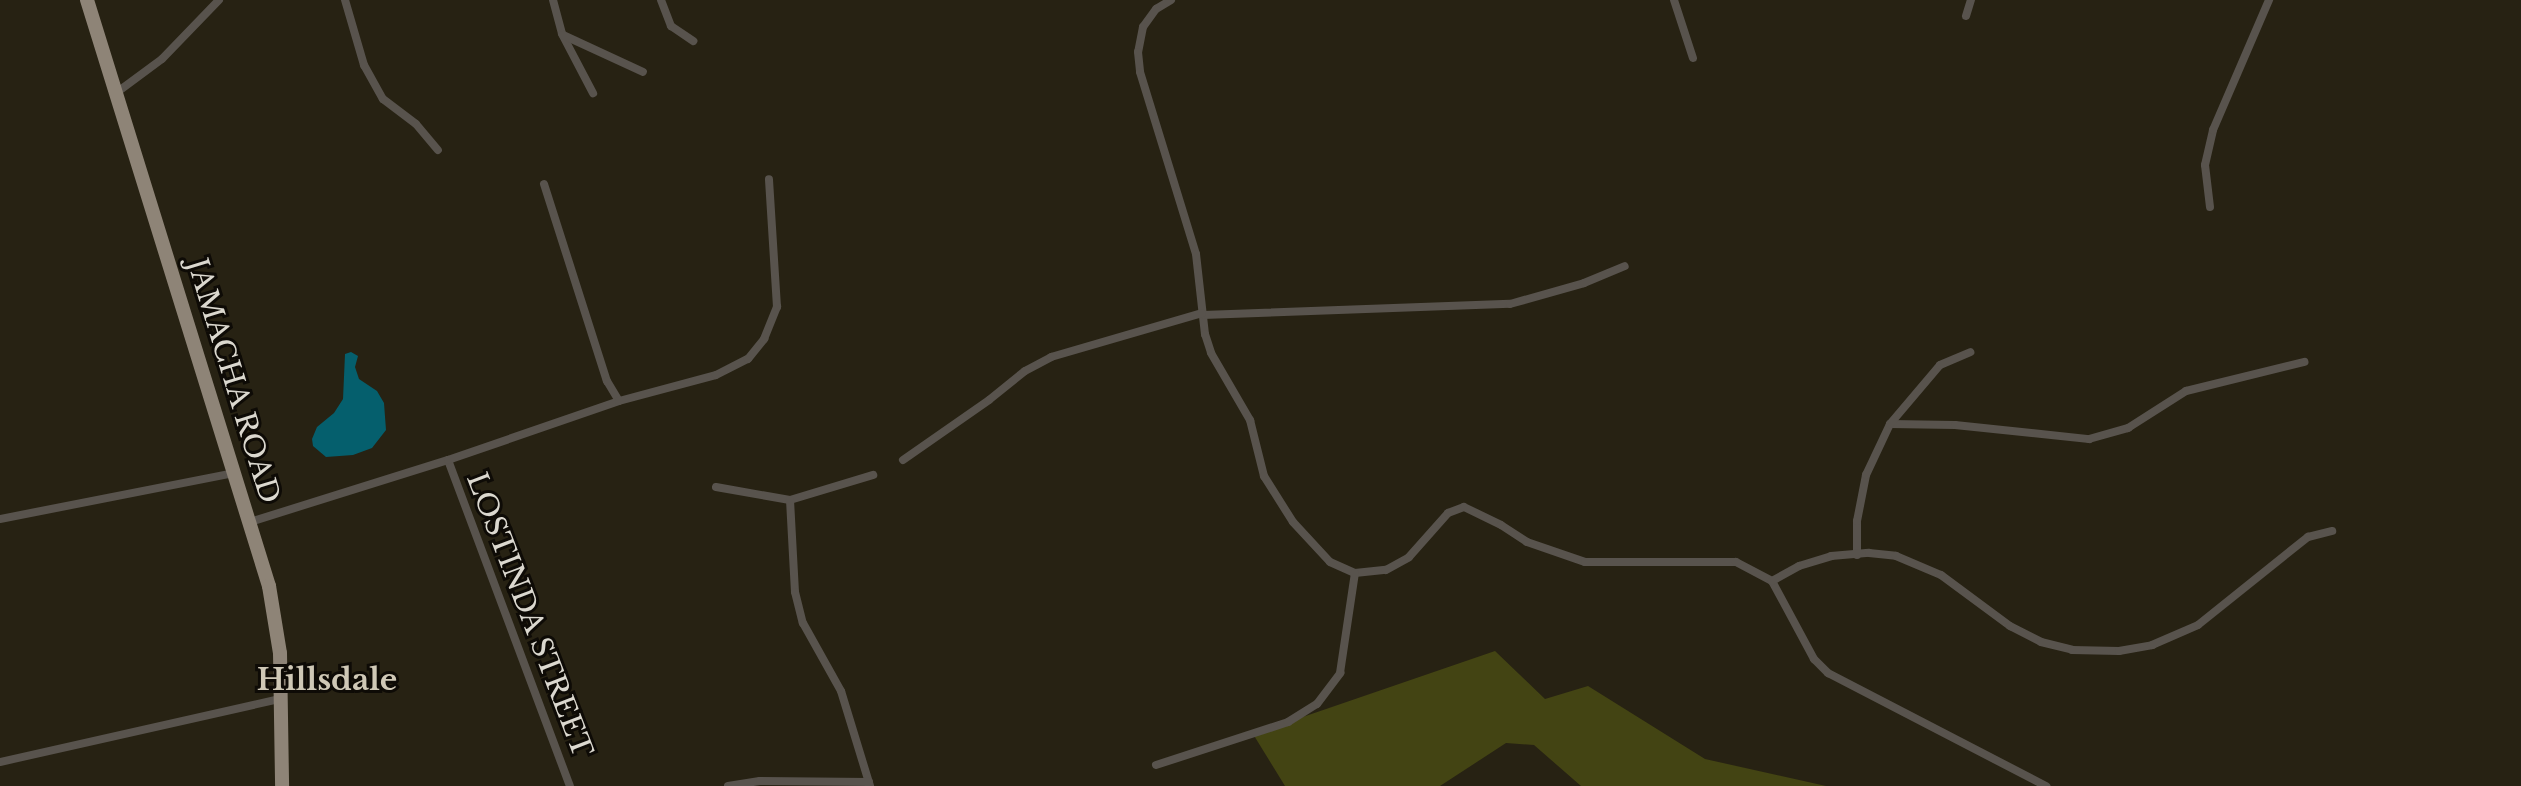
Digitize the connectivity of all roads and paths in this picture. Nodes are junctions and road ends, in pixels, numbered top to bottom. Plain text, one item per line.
1 (87, 0) edge
2 (219, 0) edge
3 (345, 0) edge
4 (553, 0) edge
5 (661, 0) edge
6 (1171, 0) edge
7 (1674, 0) edge
8 (1971, 0) edge
9 (2269, 0) edge
10 (1966, 16) dead end
11 (562, 34) junction
12 (693, 41) dead end
13 (1693, 58) dead end
14 (643, 72) dead end
15 (116, 93) junction
16 (593, 93) dead end
17 (438, 150) dead end
18 (769, 179) dead end
19 (544, 184) dead end
20 (2210, 207) dead end
21 (1625, 266) dead end
22 (1202, 314) junction
23 (1970, 352) dead end
24 (2304, 362) dead end
25 (619, 401) junction
26 (1890, 424) junction
27 (448, 460) junction
28 (903, 460) dead end
29 (235, 473) junction
30 (873, 475) dead end
31 (716, 487) dead end
32 (790, 500) junction
33 (0, 519) edge
34 (250, 522) junction
35 (2332, 531) dead end
36 (1857, 555) junction
37 (1355, 573) junction
38 (1772, 581) junction
39 (280, 699) junction
40 (0, 762) edge
41 (1156, 765) dead end
42 (869, 784) edge
43 (282, 786) edge
44 (570, 786) edge
45 (728, 786) edge
46 (2046, 786) edge

1 - 15 main road, JAMACHA ROAD
2 - 15 street
3 - 17 street
4 - 11 street
5 - 12 street
6 - 22 street
7 - 13 street
8 - 10 street
9 - 20 street
11 - 14 street
11 - 16 street
15 - 29 main road, JAMACHA ROAD
18 - 25 street
19 - 25 street
21 - 22 street
22 - 28 street
22 - 37 street
23 - 26 street
24 - 26 street
25 - 27 street
26 - 36 street
27 - 34 street
27 - 44 street, LOSTINDA STREET
29 - 33 street
29 - 34 main road, JAMACHA ROAD
30 - 32 street
31 - 32 street
32 - 42 street
34 - 39 main road, JAMACHA ROAD
35 - 36 street
36 - 38 street
37 - 38 street
37 - 41 street
38 - 46 street
39 - 40 street
39 - 43 main road, JAMACHA ROAD
42 - 45 street

